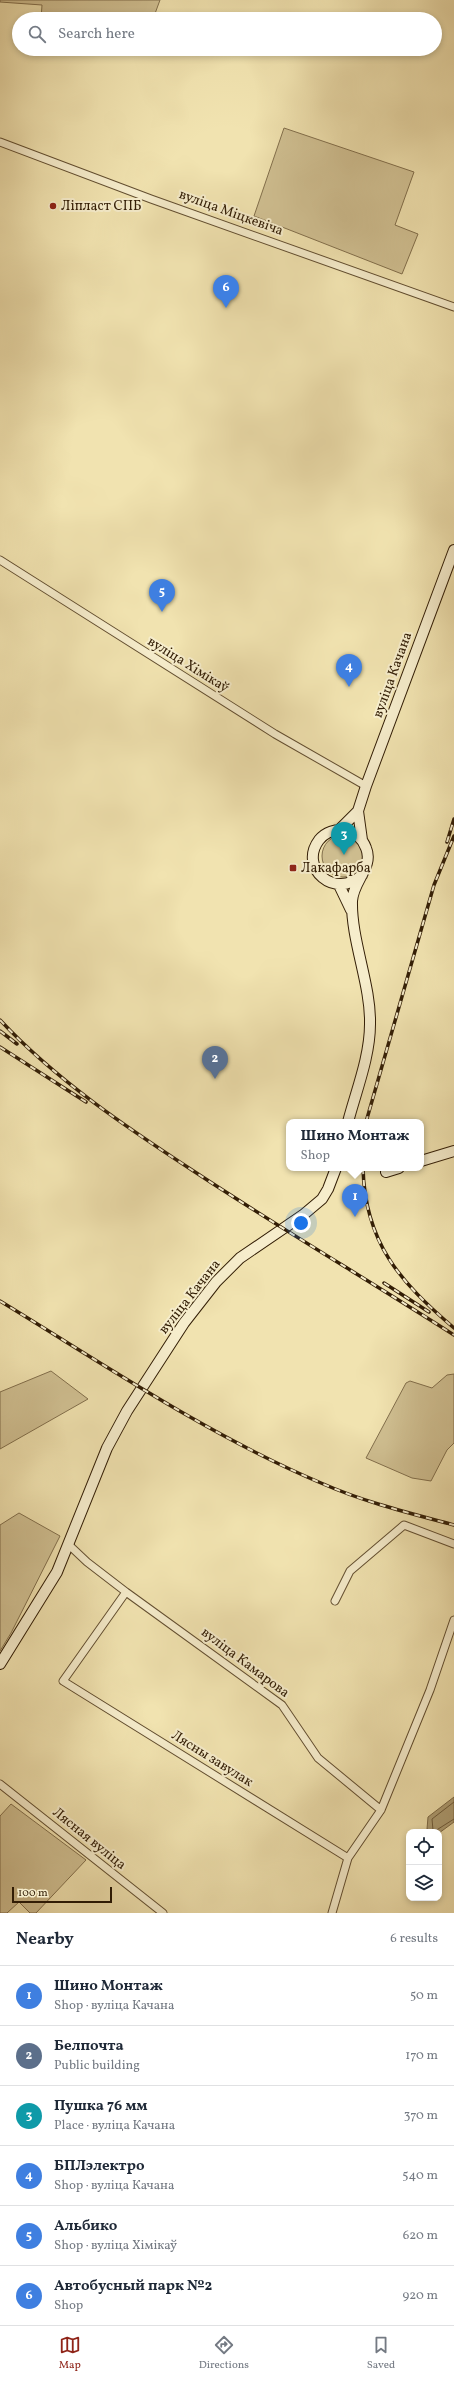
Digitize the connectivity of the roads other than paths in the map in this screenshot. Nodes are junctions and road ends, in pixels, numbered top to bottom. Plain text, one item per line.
1 (0, 142) edge
2 (454, 307) edge
3 (454, 550) edge
4 (0, 560) edge
5 (366, 786) junction
6 (358, 811) junction
7 (339, 830) junction
8 (362, 840) junction
9 (362, 875) junction
10 (339, 885) junction
11 (352, 912) junction
12 (349, 1119) edge
13 (454, 1151) edge
14 (424, 1160) edge
15 (335, 1171) edge
16 (389, 1171) edge
17 (386, 1172) dead end
18 (454, 1544) edge
19 (69, 1546) junction
20 (126, 1592) junction
21 (335, 1601) dead end
22 (454, 1620) edge
23 (0, 1664) edge
24 (0, 1784) edge
25 (381, 1810) junction
26 (348, 1858) junction
27 (163, 1913) edge
28 (332, 1913) edge

1 - 2 street, вуліца Міцкевіча
3 - 5 main road, вуліца Качана
4 - 5 street, вуліца Хімікаў
5 - 6 main road, вуліца Качана
6 - 7 main road, вуліца Качана
6 - 8 main road, вуліца Качана
7 - 8 main road
7 - 10 main road, вуліца Качана
8 - 9 main road, вуліца Качана
9 - 10 main road
9 - 11 main road, вуліца Качана
10 - 11 main road, вуліца Качана
11 - 12 main road, вуліца Качана
13 - 14 main road
15 - 19 main road, вуліца Качана
16 - 17 main road
18 - 21 street
19 - 20 street, вуліца Камарова
19 - 23 main road, вуліца Качана
20 - 25 street, вуліца Камарова
20 - 26 street, Лясны завулак
22 - 25 street
24 - 27 street, Лясная вуліца
25 - 26 street
26 - 28 street

